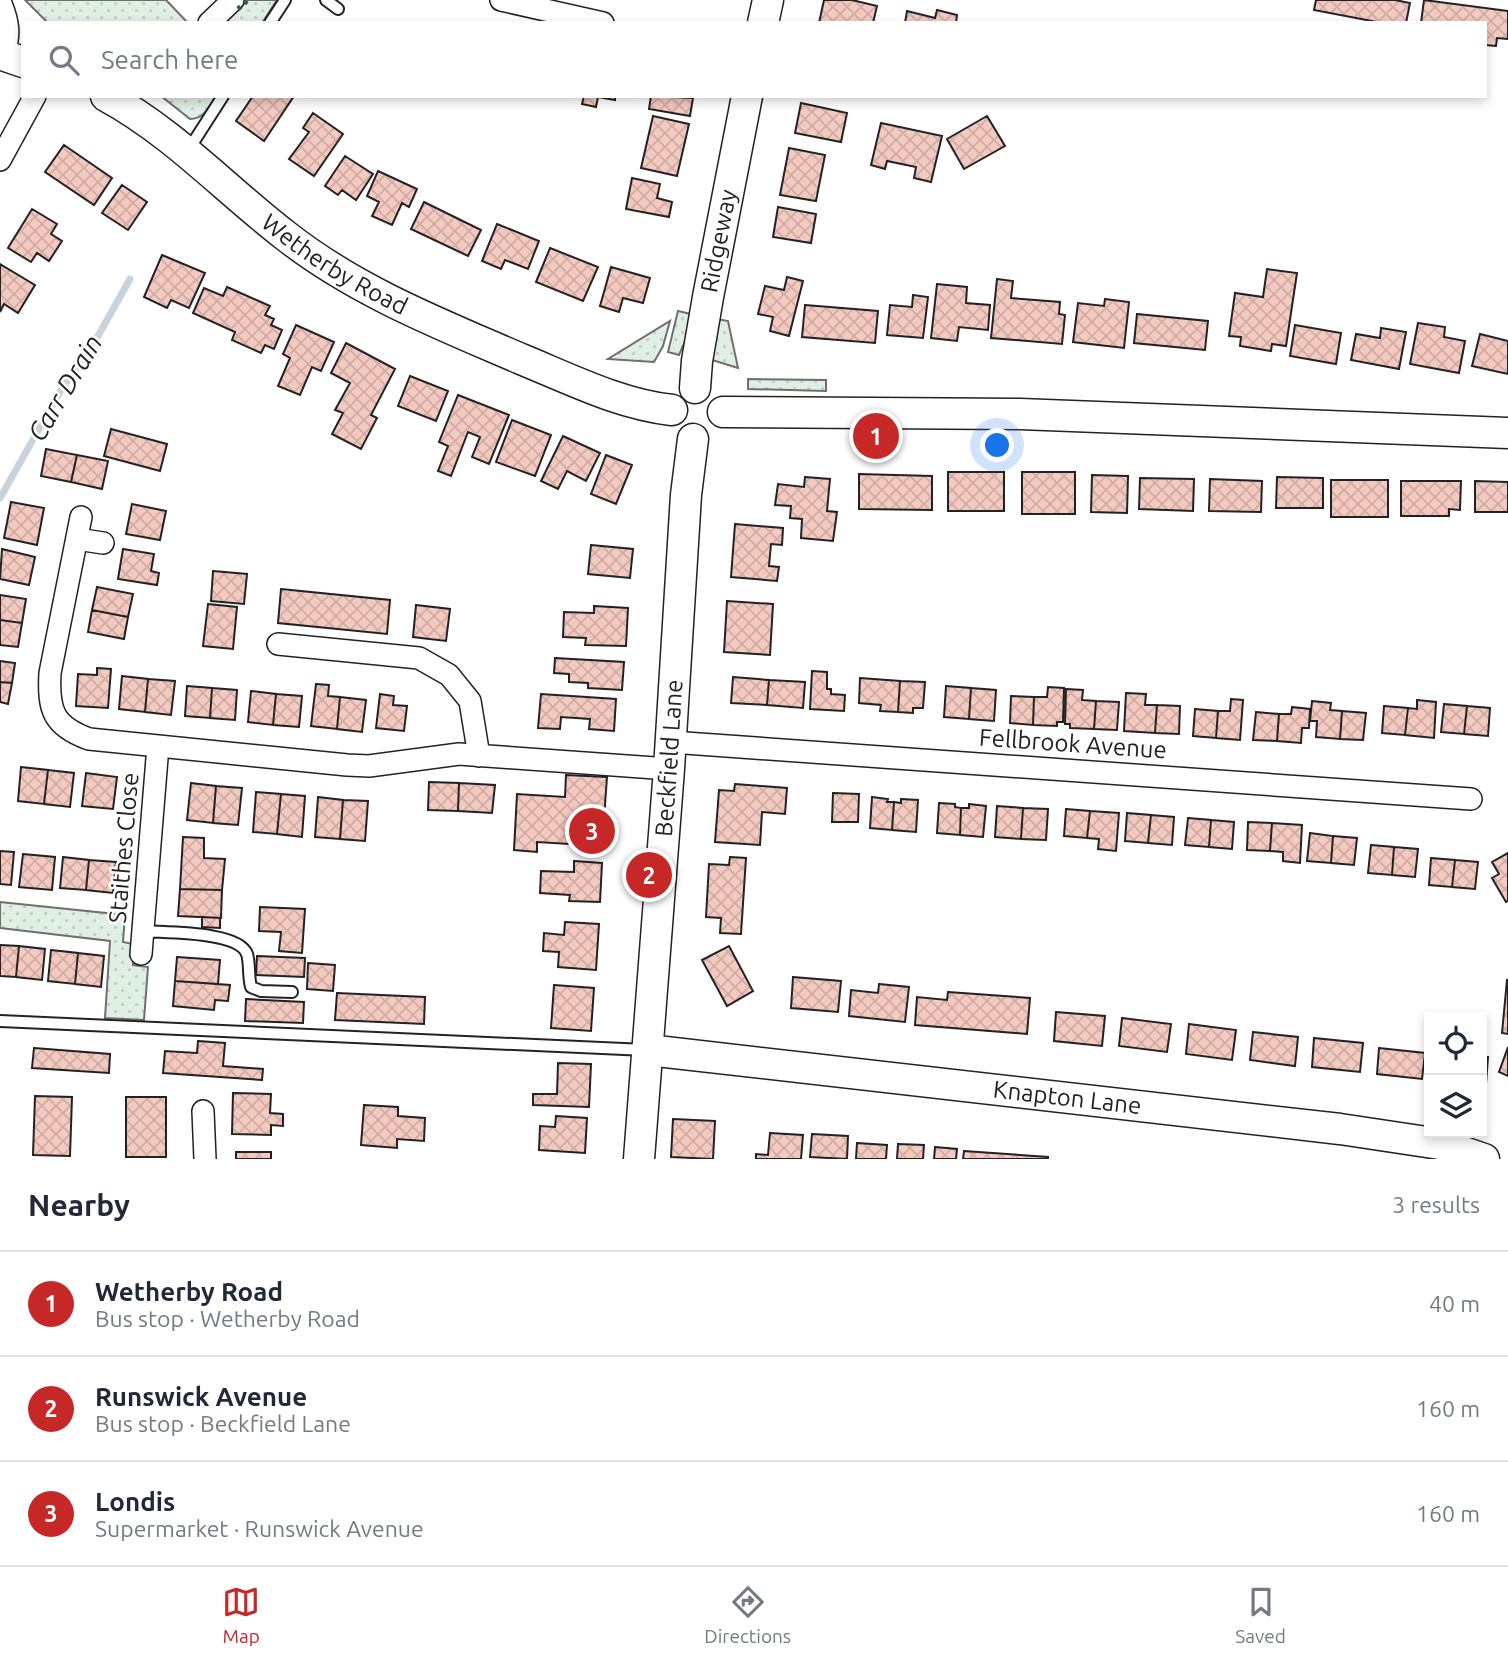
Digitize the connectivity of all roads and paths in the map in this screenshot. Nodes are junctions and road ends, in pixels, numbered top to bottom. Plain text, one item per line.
1 (233, 0) edge
2 (285, 0) edge
3 (326, 0) edge
4 (501, 0) edge
5 (768, 0) edge
6 (0, 1) edge
7 (338, 9) dead end
8 (211, 21) edge
9 (271, 21) edge
10 (594, 21) edge
11 (763, 21) edge
12 (9, 57) edge
13 (34, 98) edge
14 (222, 98) edge
15 (747, 98) edge
16 (121, 99) edge
17 (187, 151) junction
18 (0, 160) edge
19 (695, 388) junction
20 (672, 410) junction
21 (723, 412) junction
22 (1508, 433) edge
23 (693, 439) junction
24 (81, 517) dead end
25 (77, 539) junction
26 (103, 543) dead end
27 (278, 644) dead end
28 (158, 746) junction
29 (670, 755) junction
30 (478, 756) junction
31 (1471, 799) dead end
32 (143, 931) junction
33 (141, 954) dead end
34 (292, 992) dead end
35 (0, 1021) edge
36 (648, 1050) junction
37 (203, 1111) dead end
38 (205, 1159) edge
39 (639, 1159) edge
40 (1484, 1159) edge

1 - 8 street
2 - 9 lane
3 - 7 lane
4 - 10 street
5 - 11 street
6 - 12 street
13 - 18 street
14 - 17 lane
15 - 19 street, Ridgeway
16 - 17 street, Wetherby Road
17 - 20 street, Wetherby Road
19 - 20 street
19 - 21 street
20 - 23 street
21 - 22 street
21 - 23 street
23 - 29 street, Beckfield Lane
24 - 25 street, Fellbrook Avenue
25 - 26 street
25 - 28 street, Fellbrook Avenue
27 - 30 street
28 - 30 street, Fellbrook Avenue
28 - 32 street, Staithes Close
29 - 30 street, Fellbrook Avenue
29 - 31 street, Fellbrook Avenue
29 - 36 street, Beckfield Lane
32 - 33 street, Staithes Close
32 - 34 lane
35 - 36 lane
36 - 39 street, Beckfield Lane
36 - 40 street, Knapton Lane
37 - 38 street

